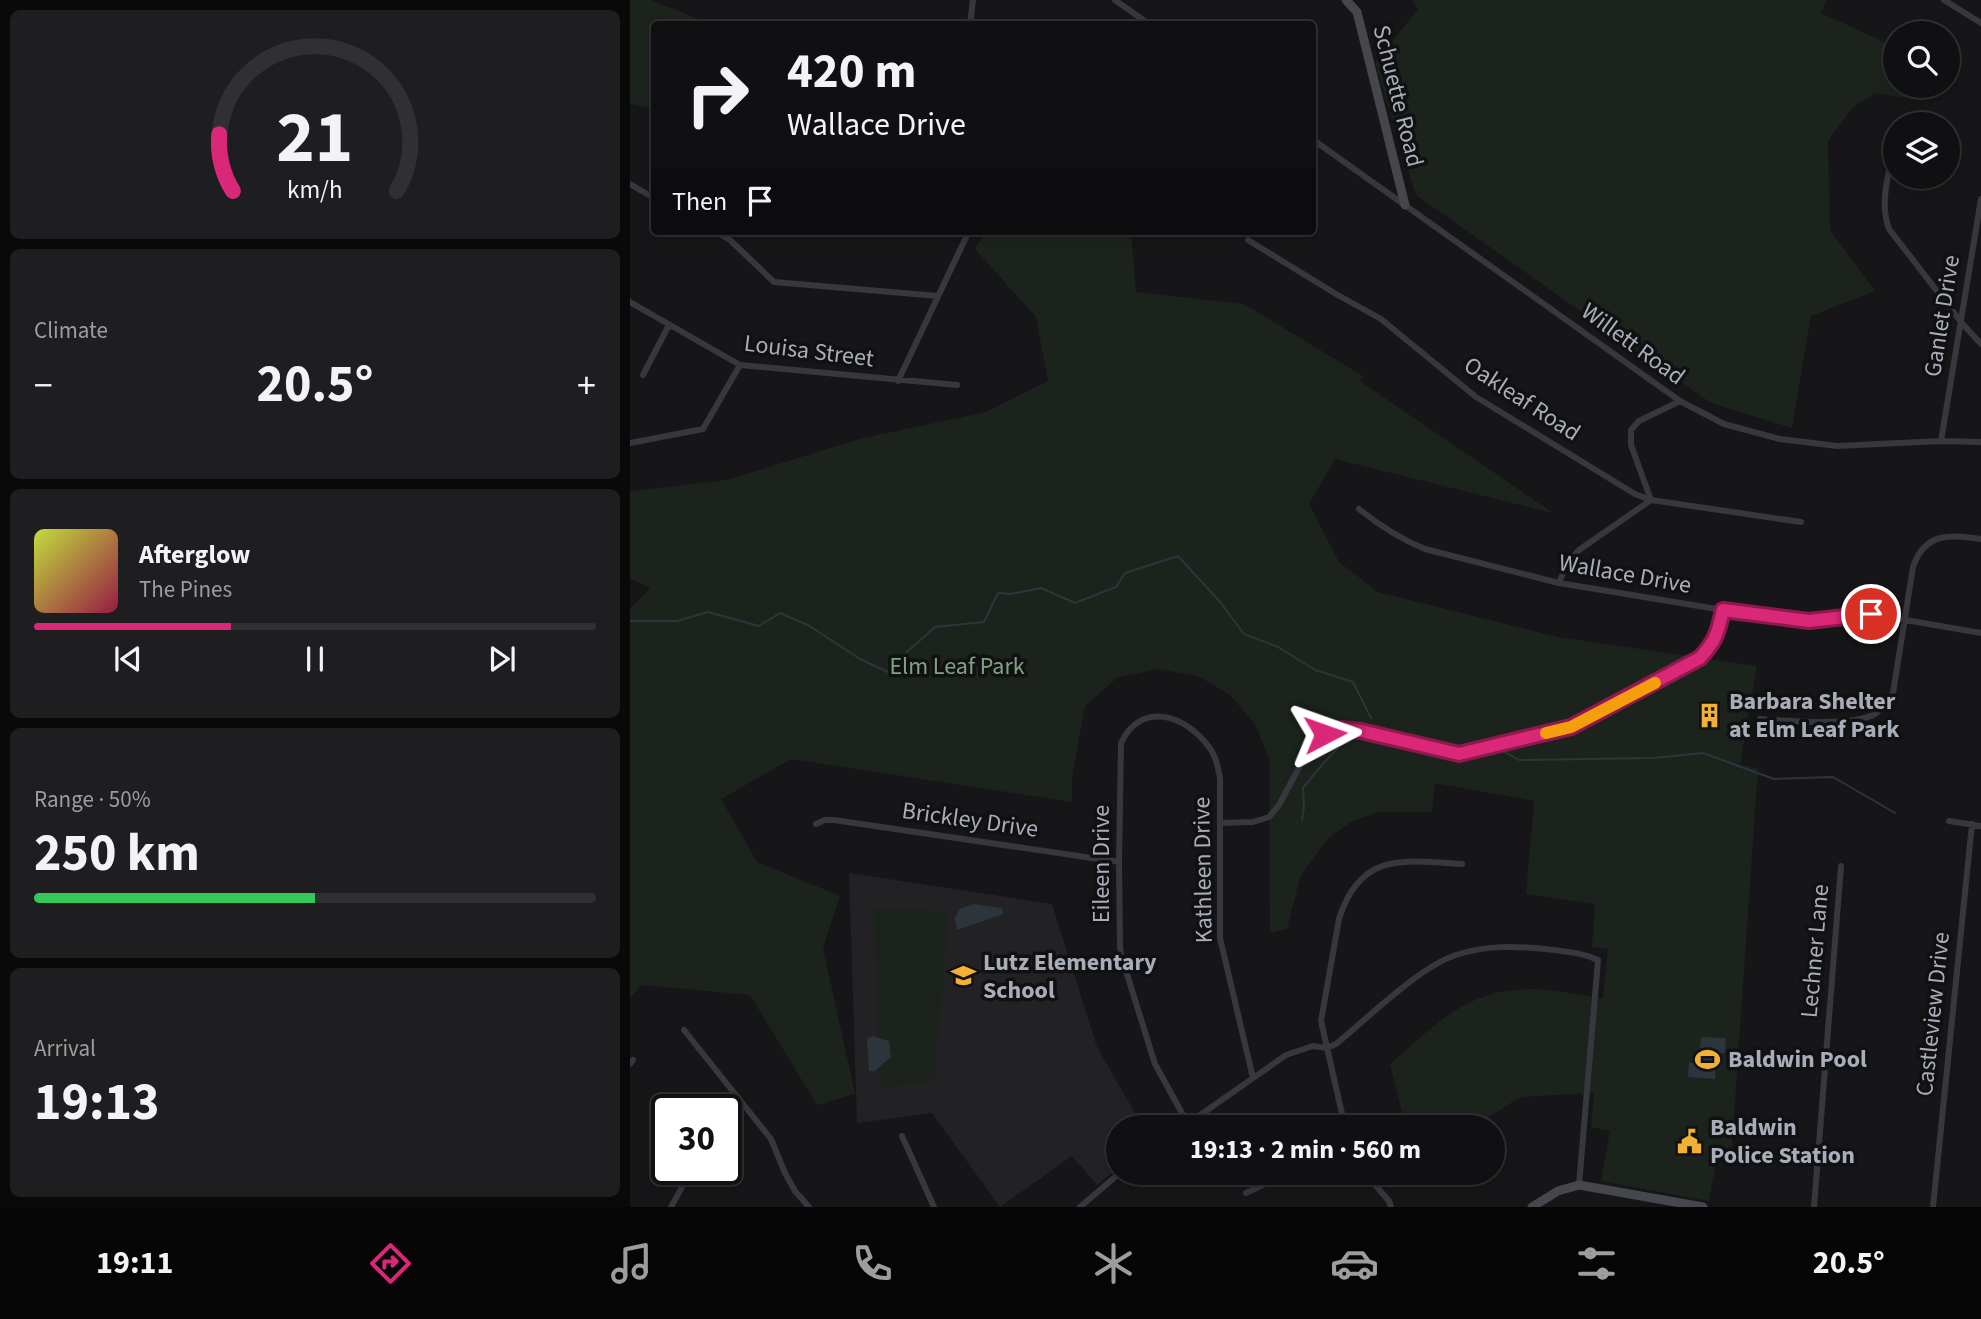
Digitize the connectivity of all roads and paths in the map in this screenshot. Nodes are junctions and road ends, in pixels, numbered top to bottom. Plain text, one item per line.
1 (972, 0) edge
2 (1115, 0) edge
3 (1346, 0) edge
4 (1944, 0) edge
5 (970, 21) edge
6 (1145, 21) edge
7 (1981, 23) edge
8 (1316, 142) edge
9 (630, 184) edge
10 (1886, 189) edge
11 (651, 196) edge
12 (1981, 198) edge
13 (1405, 205) junction
14 (721, 235) edge
15 (967, 235) edge
16 (1248, 240) dead end
17 (938, 296) junction
18 (630, 302) edge
19 (1961, 322) junction
20 (669, 325) junction
21 (1981, 344) edge
22 (740, 365) junction
23 (643, 375) dead end
24 (898, 381) junction
25 (957, 385) dead end
26 (1680, 401) junction
27 (1941, 440) junction
28 (1981, 442) edge
29 (630, 443) edge
30 (1651, 500) junction
31 (1359, 509) dead end
32 (1801, 522) dead end
33 (1981, 539) edge
34 (1559, 583) junction
35 (1723, 610) junction
36 (1904, 619) junction
37 (1981, 633) edge
38 (1760, 719) dead end
39 (1136, 723) joint
40 (1948, 821) dead end
41 (1221, 823) junction
42 (816, 824) dead end
43 (1972, 824) junction
44 (1981, 826) edge
45 (1119, 862) junction
46 (1462, 864) dead end
47 (1841, 866) dead end
48 (684, 1031) dead end
49 (1327, 1048) junction
50 (1253, 1078) junction
51 (1181, 1115) edge
52 (1200, 1115) edge
53 (1342, 1115) edge
54 (902, 1136) dead end
55 (683, 1185) edge
56 (1106, 1185) edge
57 (1263, 1185) edge
58 (1375, 1185) edge
59 (1579, 1185) junction
60 (1246, 1193) dead end
61 (671, 1207) edge
62 (809, 1207) edge
63 (934, 1207) edge
64 (1080, 1207) edge
65 (1391, 1207) edge
66 (1532, 1207) edge
67 (1703, 1207) edge
68 (1814, 1207) edge
69 (1933, 1207) edge

1 - 5 street
2 - 6 street
3 - 13 street, Schuette Road
4 - 7 street
8 - 13 street, Willett Road
9 - 11 street
10 - 19 street
12 - 19 street, Ganlet Drive
13 - 26 street, Willett Road
14 - 17 street
15 - 17 street
16 - 30 street, Oakleaf Road
17 - 24 street
18 - 20 street, Louisa Street
19 - 21 street
19 - 27 street, Ganlet Drive
20 - 22 street, Louisa Street
20 - 23 street
22 - 24 street, Louisa Street
22 - 29 street
24 - 25 street, Louisa Street
26 - 27 street, Willett Road
26 - 30 street
27 - 28 street, Willett Road
30 - 32 street, Oakleaf Road
30 - 34 street
31 - 34 street, Wallace Drive
33 - 36 street
34 - 35 street, Wallace Drive
35 - 36 street, Wallace Drive
35 - 41 street
36 - 37 street, Wallace Drive
36 - 38 street
39 - 41 street, Kathleen Drive
39 - 45 street, Eileen Drive
40 - 43 street
41 - 50 street, Kathleen Drive
42 - 45 street, Brickley Drive
43 - 44 street
43 - 69 street, Castleview Drive
45 - 51 street, Eileen Drive
46 - 49 street
47 - 68 street, Lechner Lane
48 - 62 street
49 - 50 street
49 - 53 street
49 - 59 street
50 - 52 street
54 - 63 street
55 - 61 street
56 - 64 street
57 - 60 street
58 - 65 street
59 - 66 street
59 - 67 street

